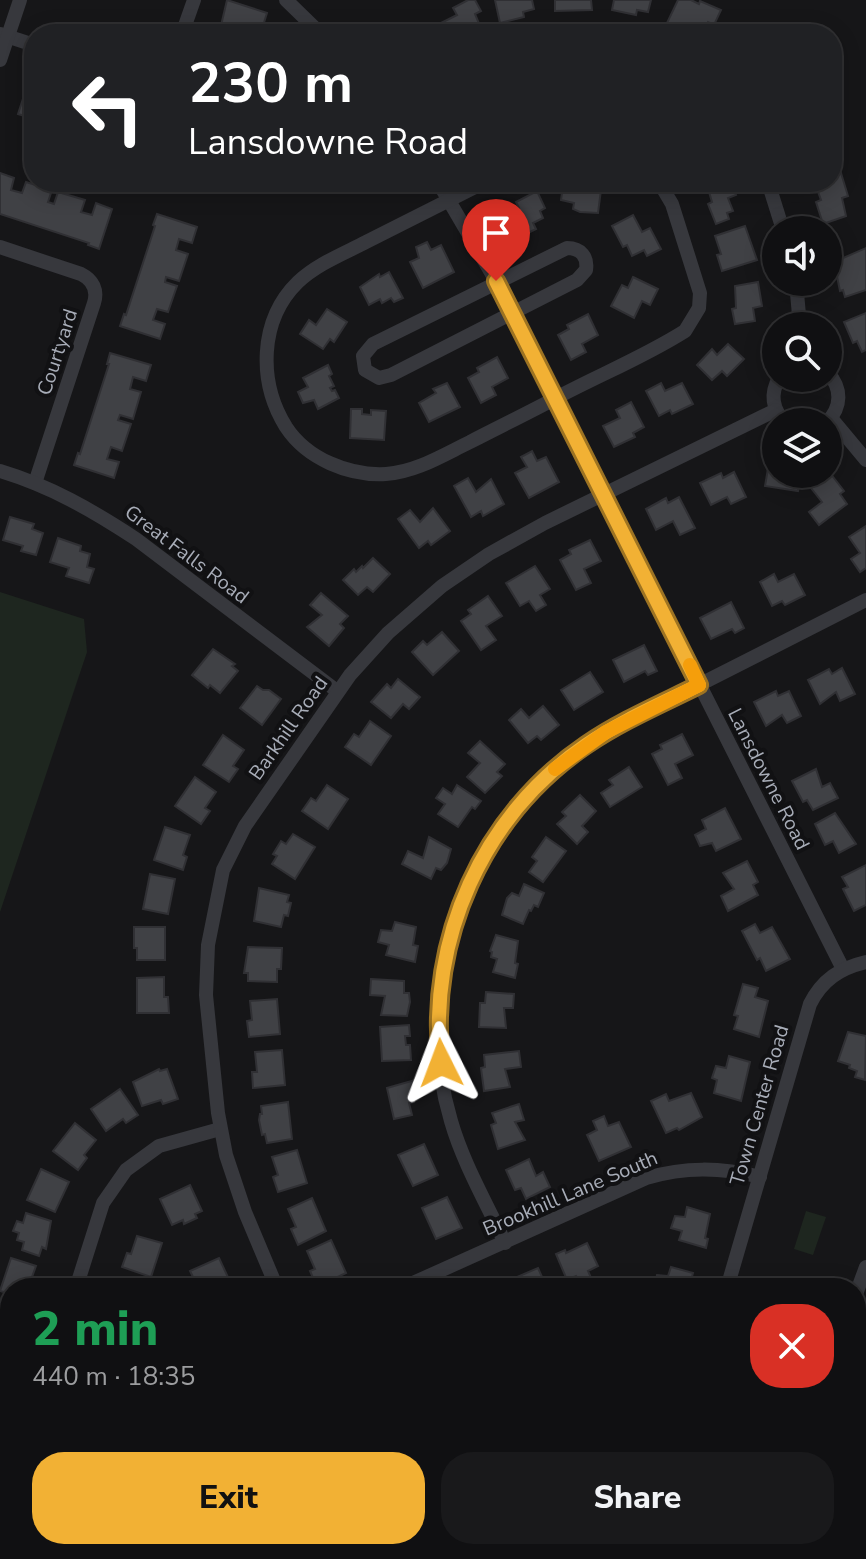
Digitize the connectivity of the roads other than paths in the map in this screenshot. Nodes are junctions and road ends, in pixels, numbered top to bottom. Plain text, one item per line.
1 (20, 0) edge
2 (194, 0) edge
3 (286, 0) edge
4 (186, 24) edge
5 (311, 24) edge
6 (4, 36) edge
7 (24, 42) edge
8 (0, 60) edge
9 (445, 192) edge
10 (466, 192) edge
11 (665, 192) edge
12 (771, 192) edge
13 (450, 200) junction
14 (779, 216) edge
15 (0, 247) edge
16 (496, 281) junction
17 (512, 313) junction
18 (555, 399) junction
19 (762, 424) edge
20 (842, 434) edge
21 (866, 460) edge
22 (0, 471) edge
23 (35, 483) junction
24 (604, 494) junction
25 (866, 600) edge
26 (699, 685) junction
27 (337, 691) junction
28 (866, 962) edge
29 (843, 969) junction
30 (220, 1129) junction
31 (760, 1177) junction
32 (505, 1243) junction
33 (79, 1278) edge
34 (273, 1278) edge
35 (425, 1278) edge
36 (730, 1278) edge

1 - 6 street
2 - 4 street
3 - 5 street
6 - 7 street
6 - 8 street
9 - 13 street, Lansdowne Road
10 - 13 street
11 - 18 street
12 - 14 street
13 - 16 street, Lansdowne Road
13 - 18 street
15 - 23 street, Courtyard
16 - 17 street, Lansdowne Road
16 - 17 street
16 - 17 street
17 - 18 street, Lansdowne Road
18 - 24 street, Lansdowne Road
19 - 24 street, Barkhill Road
20 - 21 street
22 - 23 street, Great Falls Road
23 - 27 street, Great Falls Road
24 - 26 street, Lansdowne Road
24 - 27 street, Barkhill Road
25 - 26 street
26 - 29 street, Lansdowne Road
26 - 32 street
27 - 30 street, Barkhill Road
28 - 29 street, Town Center Road
29 - 31 street, Town Center Road
30 - 33 street
30 - 34 street, Barkhill Road
31 - 32 street, Brookhill Lane South
31 - 36 street, Town Center Road
32 - 35 street, Brookhill Lane South

